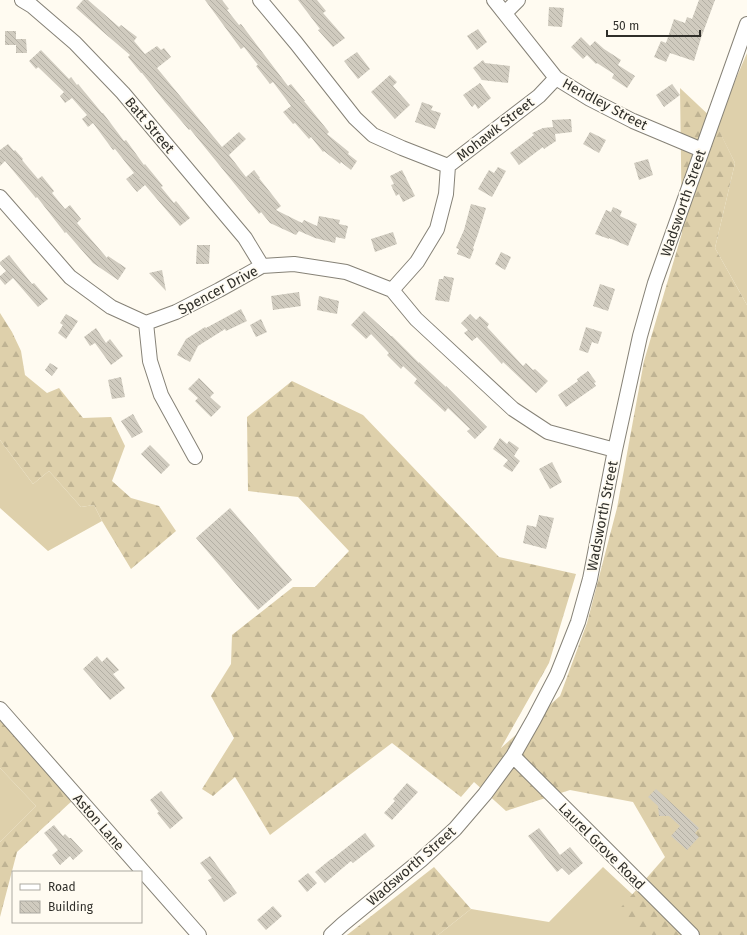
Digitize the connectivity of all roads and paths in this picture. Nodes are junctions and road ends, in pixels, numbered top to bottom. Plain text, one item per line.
1 (22, 0) edge
2 (260, 0) edge
3 (494, 0) edge
4 (518, 0) edge
5 (505, 13) junction
6 (747, 24) edge
7 (556, 78) junction
8 (702, 150) junction
9 (448, 166) junction
10 (0, 198) edge
11 (262, 266) junction
12 (392, 290) junction
13 (146, 323) junction
14 (615, 450) junction
15 (195, 457) dead end
16 (0, 709) edge
17 (513, 756) junction
18 (199, 935) edge
19 (331, 935) edge
20 (692, 935) edge

1 - 11 street, Batt Street
2 - 9 street
3 - 5 street, Hendley Street
4 - 5 street
5 - 7 street, Hendley Street
6 - 8 street, Wadsworth Street
7 - 8 street, Hendley Street
7 - 9 street, Mohawk Street
8 - 14 street, Wadsworth Street
9 - 12 street, Mohawk Street
10 - 13 street
11 - 12 street, Spencer Drive
11 - 13 street, Spencer Drive
12 - 14 street, Spencer Drive
13 - 15 street
14 - 17 street, Wadsworth Street
16 - 18 street, Aston Lane
17 - 19 street, Wadsworth Street
17 - 20 street, Laurel Grove Road

